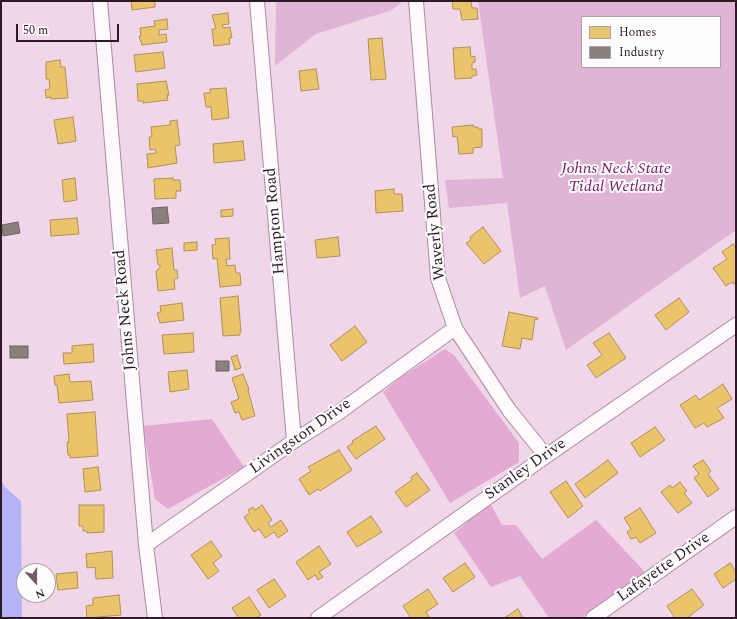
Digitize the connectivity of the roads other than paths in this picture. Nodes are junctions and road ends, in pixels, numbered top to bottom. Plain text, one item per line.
1 (100, 1) edge
2 (258, 1) edge
3 (416, 1) edge
4 (736, 325) edge
5 (455, 328) junction
6 (294, 441) junction
7 (546, 456) junction
8 (736, 517) edge
9 (146, 546) junction
10 (155, 618) edge
11 (318, 618) edge
12 (593, 618) edge

1 - 9 street, Johns Neck Road
2 - 6 street, Hampton Road
3 - 5 street, Waverly Road
4 - 7 street, Stanley Drive
5 - 6 street, Livingston Drive
5 - 7 street, Waverly Road
6 - 9 street, Livingston Drive
7 - 11 street, Stanley Drive
8 - 12 street, Lafayette Drive
9 - 10 street, Johns Neck Road

